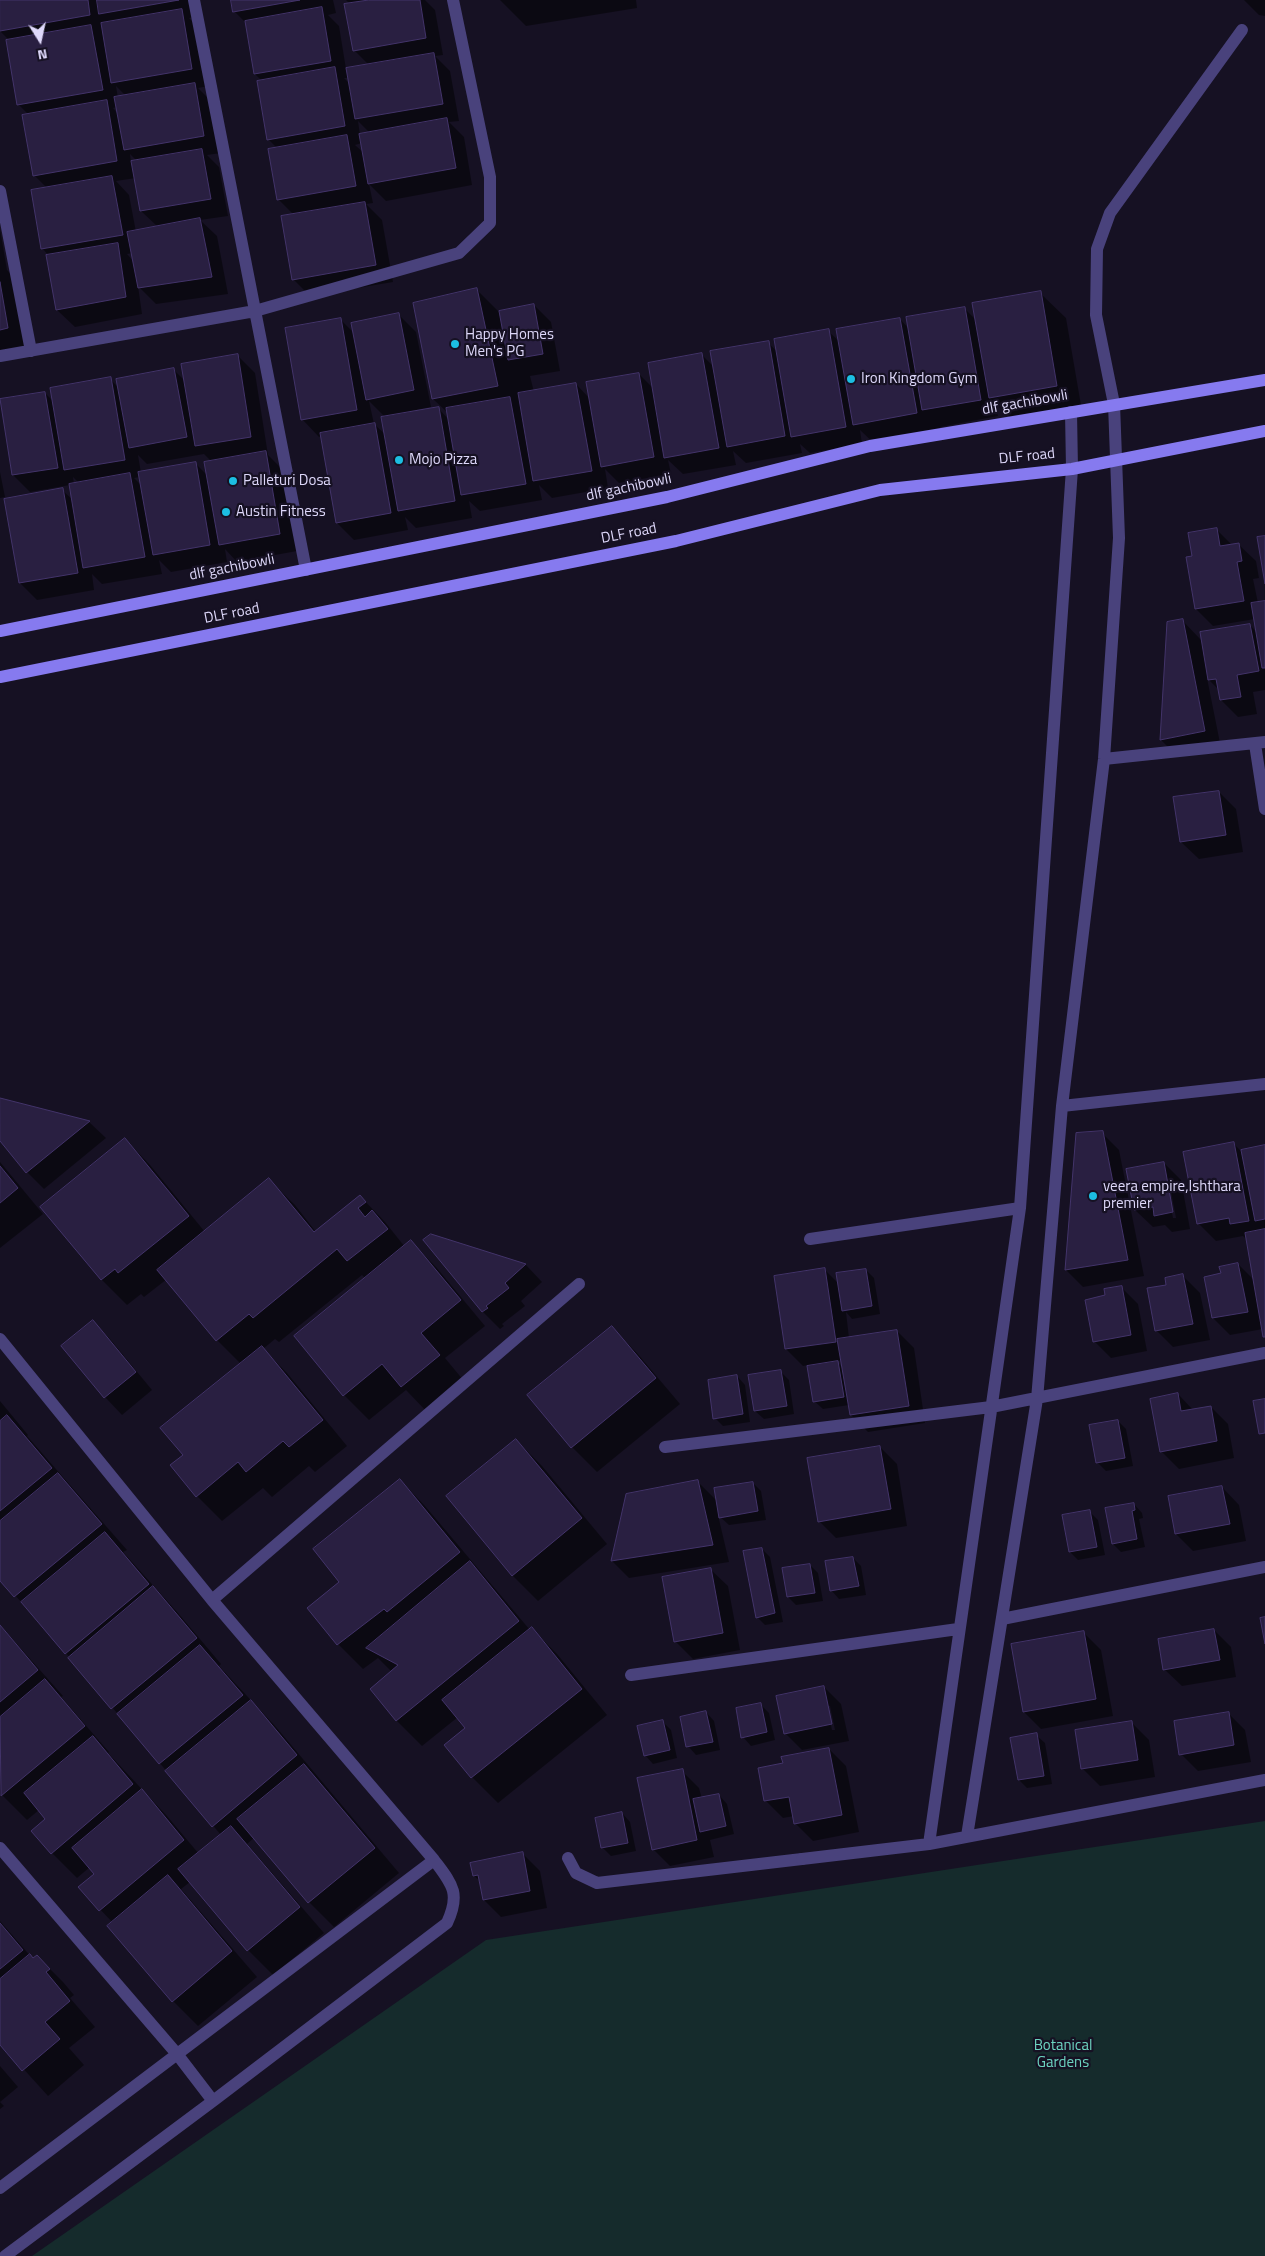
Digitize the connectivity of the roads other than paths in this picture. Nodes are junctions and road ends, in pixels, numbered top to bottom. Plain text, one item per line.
1 (194, 0) edge
2 (454, 0) edge
3 (1242, 30) dead end
4 (0, 192) edge
5 (255, 311) junction
6 (31, 351) junction
7 (0, 356) edge
8 (1265, 380) edge
9 (1114, 404) junction
10 (1071, 412) junction
11 (1265, 432) edge
12 (1116, 459) junction
13 (1072, 469) junction
14 (306, 570) junction
15 (0, 631) edge
16 (0, 677) edge
17 (1260, 743) edge
18 (1104, 759) junction
19 (1265, 809) edge
20 (1265, 1084) edge
21 (1062, 1106) junction
22 (1020, 1208) junction
23 (810, 1239) dead end
24 (579, 1284) dead end
25 (0, 1338) edge
26 (1265, 1353) edge
27 (1037, 1399) junction
28 (991, 1406) junction
29 (665, 1447) dead end
30 (1265, 1567) edge
31 (212, 1600) junction
32 (1002, 1619) junction
33 (958, 1629) junction
34 (631, 1675) dead end
35 (1265, 1780) edge
36 (968, 1836) junction
37 (929, 1844) junction
38 (0, 1848) edge
39 (568, 1858) dead end
40 (434, 1860) junction
41 (177, 2054) junction
42 (213, 2101) junction
43 (0, 2188) edge
44 (5, 2256) edge

1 - 5 street
2 - 5 street
3 - 9 street
4 - 6 street
5 - 6 street
5 - 14 street
6 - 7 street
8 - 9 main road, dlf gachibowli
9 - 10 main road, dlf gachibowli
9 - 12 street
10 - 13 street
10 - 14 main road, dlf gachibowli
11 - 12 main road, DLF road
12 - 13 main road, DLF road
12 - 18 street
13 - 16 main road, DLF road
13 - 22 street
14 - 15 main road, dlf gachibowli
17 - 18 street
17 - 19 street
18 - 21 street
20 - 21 street
21 - 27 street
22 - 23 street
22 - 28 street
24 - 31 street
25 - 31 street
26 - 27 street
27 - 28 street
27 - 32 street
28 - 29 street
28 - 33 street
30 - 32 street
31 - 40 street
32 - 36 street
33 - 34 street
33 - 37 street
35 - 36 street
36 - 37 street
37 - 39 street
38 - 41 street
40 - 41 street
40 - 42 street
41 - 42 street
41 - 43 street
42 - 44 street

